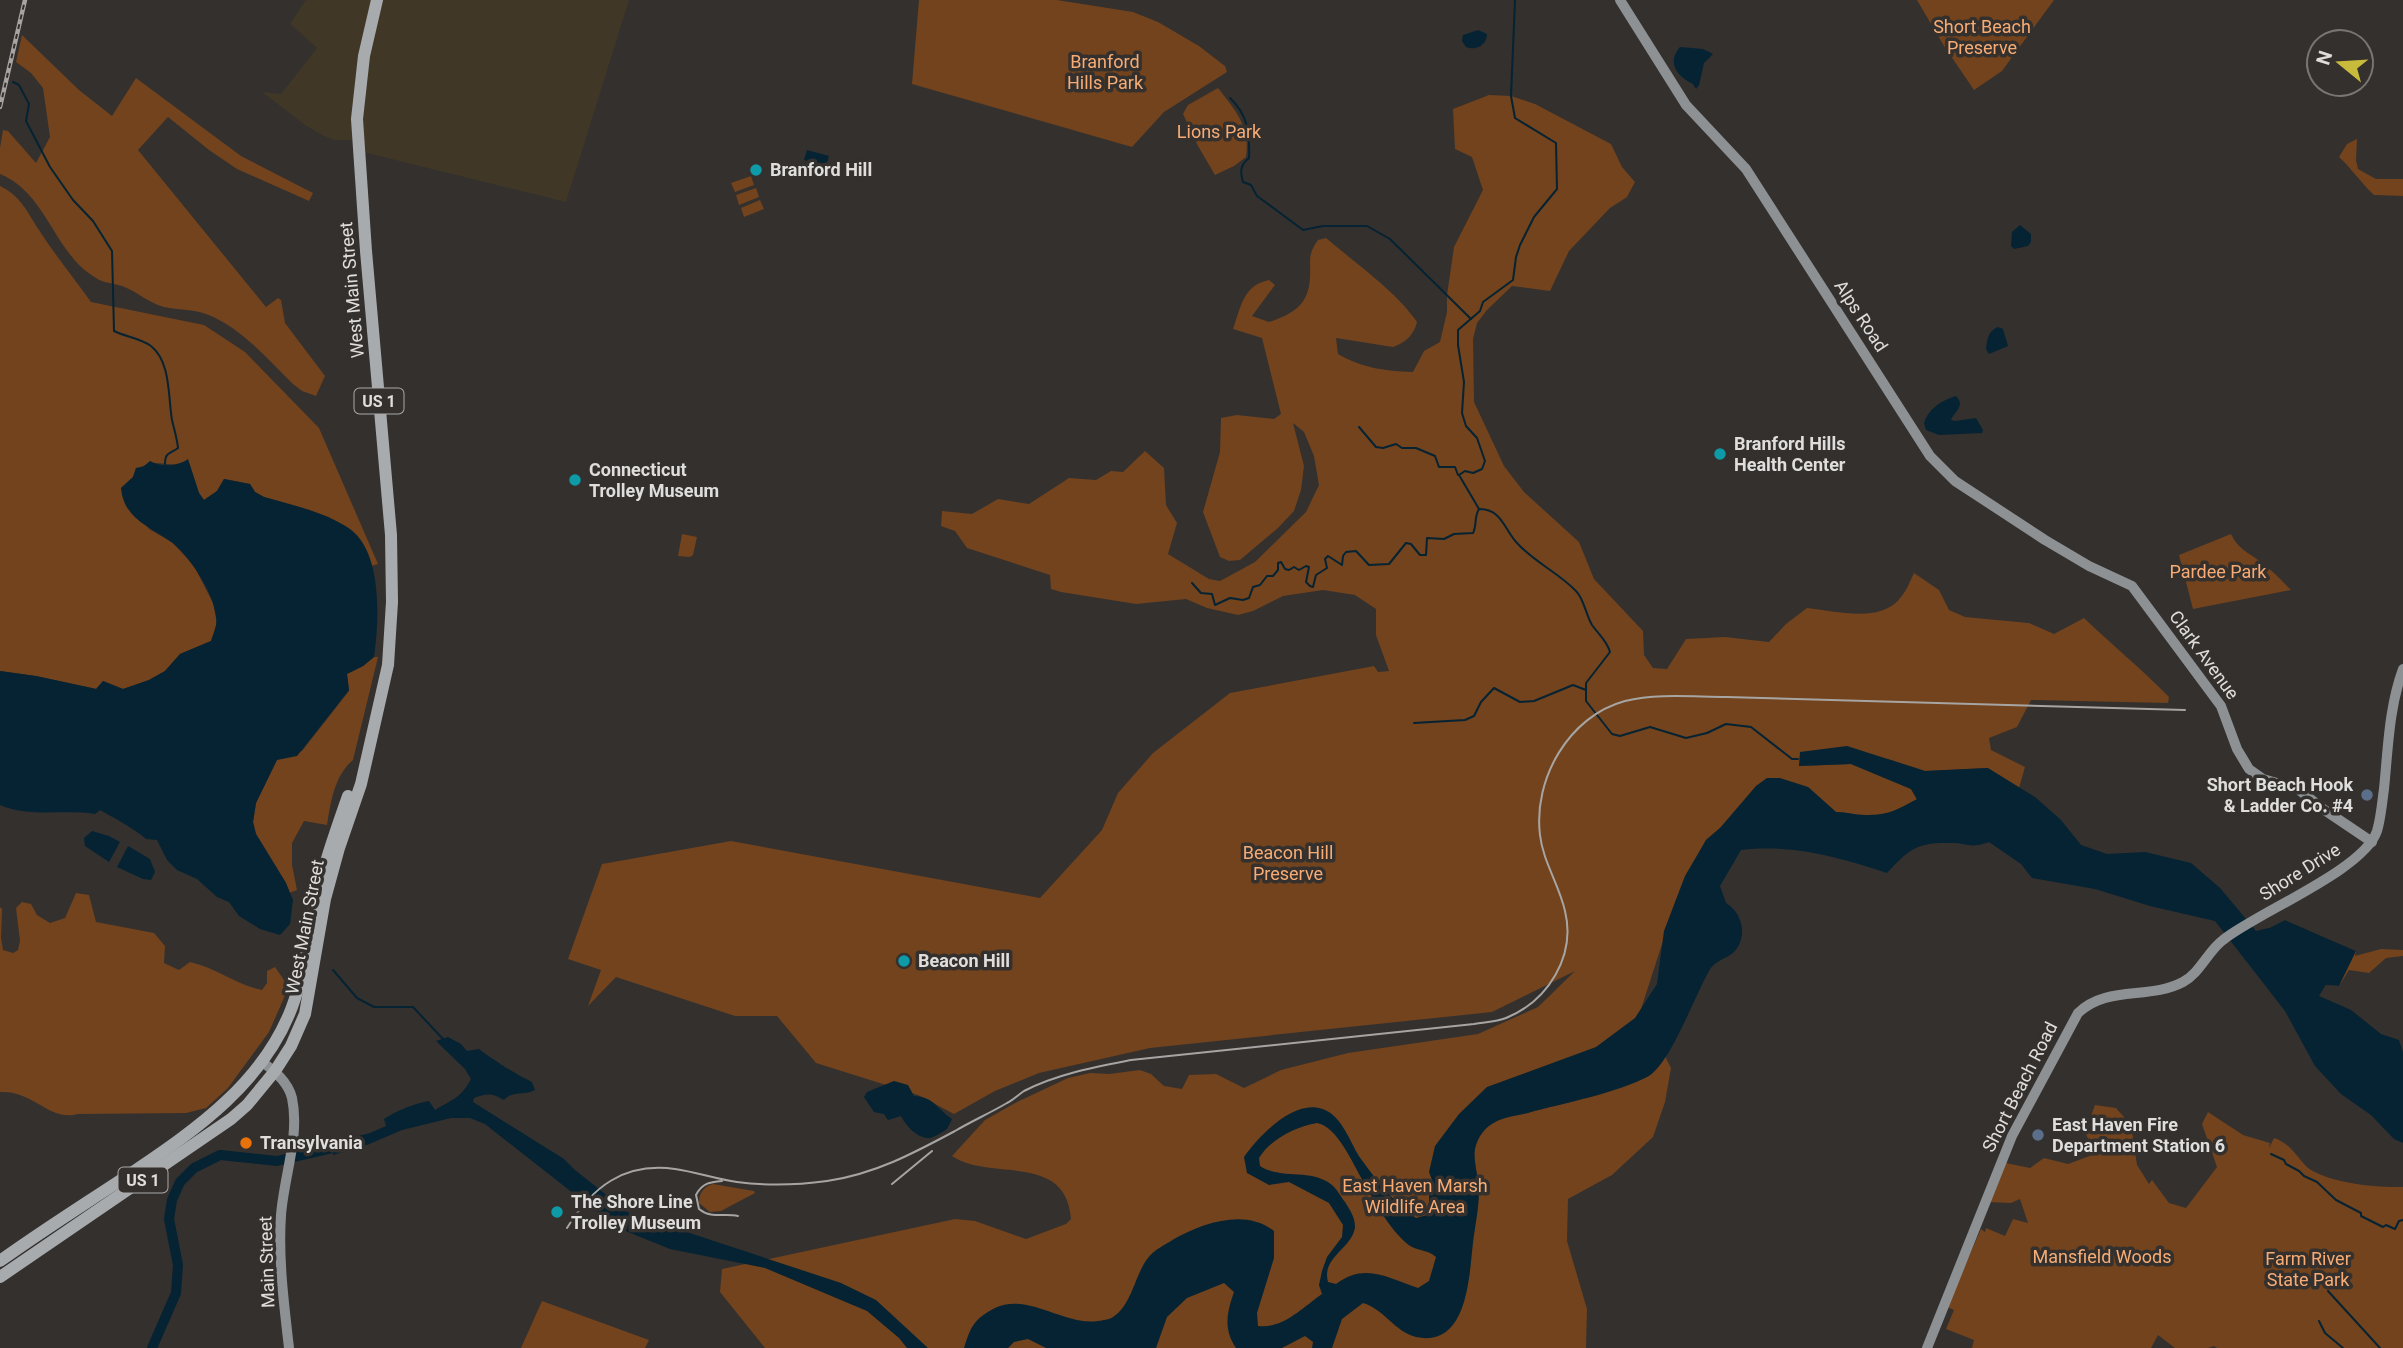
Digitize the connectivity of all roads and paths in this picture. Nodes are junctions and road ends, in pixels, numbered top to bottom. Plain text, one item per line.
1 (377, 0) edge
2 (1619, 0) edge
3 (2132, 586) joint
4 (2403, 669) edge
5 (370, 744) junction
6 (2372, 842) junction
7 (2235, 932) joint
8 (262, 1062) junction
9 (275, 1071) junction
10 (221, 1107) junction
11 (231, 1119) junction
12 (0, 1261) edge
13 (0, 1277) edge
14 (289, 1348) edge
15 (1927, 1348) edge

1 - 5 main road, West Main Street / US 1
2 - 3 main road, Alps Road
3 - 6 main road, Clark Avenue
4 - 6 main road
5 - 8 main road, West Main Street / US 1
5 - 9 main road, West Main Street / US 1
6 - 7 main road, Shore Drive
7 - 15 main road, Short Beach Road
8 - 9 main road, Main Street
8 - 10 main road, US 1
9 - 11 main road, US 1
9 - 14 main road, Main Street
10 - 11 main road
10 - 12 main road, US 1
11 - 13 main road, US 1

